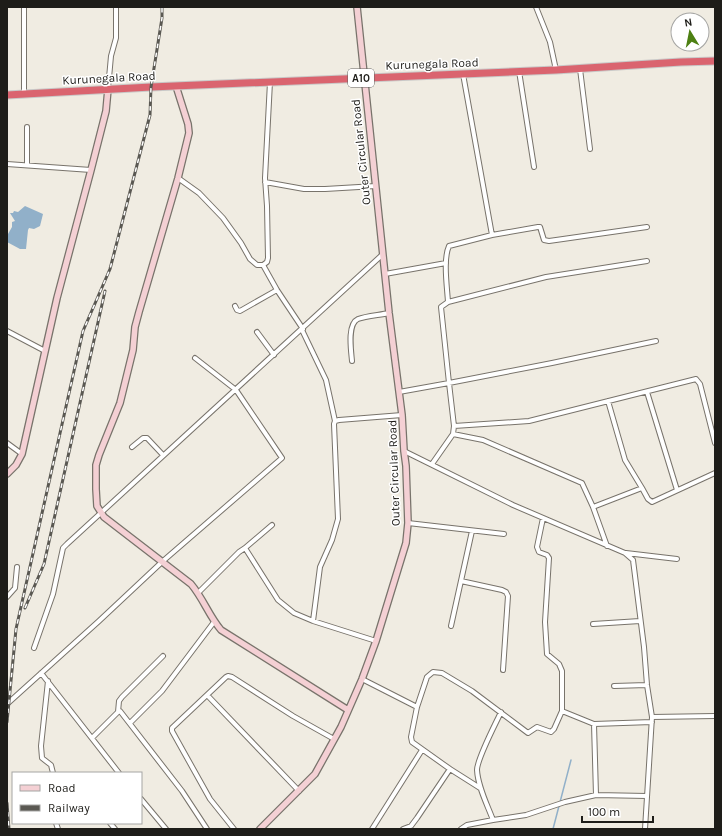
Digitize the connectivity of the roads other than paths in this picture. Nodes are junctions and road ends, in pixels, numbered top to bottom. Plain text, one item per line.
1 (24, 7) edge
2 (116, 7) edge
3 (358, 7) edge
4 (536, 7) edge
5 (715, 62) edge
6 (580, 69) junction
7 (556, 70) junction
8 (519, 71) junction
9 (463, 74) junction
10 (365, 78) junction
11 (270, 82) junction
12 (176, 86) junction
13 (108, 89) junction
14 (24, 94) junction
15 (7, 95) edge
16 (28, 127) dead end
17 (590, 149) dead end
18 (7, 164) edge
19 (27, 165) junction
20 (534, 167) dead end
21 (91, 170) junction
22 (178, 178) junction
23 (265, 182) junction
24 (376, 186) junction
25 (647, 228) dead end
26 (492, 235) junction
27 (382, 255) junction
28 (647, 261) dead end
29 (446, 263) junction
30 (263, 265) junction
31 (385, 274) junction
32 (277, 290) junction
33 (448, 302) junction
34 (235, 306) dead end
35 (389, 313) junction
36 (302, 329) junction
37 (7, 331) edge
38 (257, 332) dead end
39 (656, 341) dead end
40 (45, 351) junction
41 (274, 355) junction
42 (195, 358) dead end
43 (352, 360) dead end
44 (449, 383) junction
45 (236, 390) junction
46 (399, 392) junction
47 (647, 392) junction
48 (608, 401) junction
49 (402, 415) junction
50 (335, 421) junction
51 (454, 426) junction
52 (453, 434) junction
53 (7, 443) edge
54 (715, 443) edge
55 (132, 447) dead end
56 (404, 451) junction
57 (22, 454) junction
58 (164, 455) junction
59 (432, 464) junction
60 (715, 473) edge
61 (7, 474) edge
62 (642, 488) junction
63 (677, 490) junction
64 (593, 507) junction
65 (100, 513) junction
66 (543, 518) junction
67 (408, 523) junction
68 (272, 525) dead end
69 (472, 531) junction
70 (504, 534) dead end
71 (607, 546) junction
72 (245, 548) junction
73 (625, 553) junction
74 (677, 559) dead end
75 (163, 561) junction
76 (17, 567) dead end
77 (461, 581) junction
78 (198, 592) junction
79 (7, 597) edge
80 (640, 620) junction
81 (312, 621) junction
82 (214, 622) junction
83 (593, 624) dead end
84 (451, 626) dead end
85 (376, 640) junction
86 (34, 648) dead end
87 (163, 656) dead end
88 (503, 670) dead end
89 (41, 673) junction
90 (362, 679) junction
91 (48, 681) junction
92 (647, 685) junction
93 (614, 686) dead end
94 (207, 695) junction
95 (7, 704) edge
96 (417, 707) junction
97 (348, 710) junction
98 (562, 711) junction
99 (118, 712) junction
100 (501, 712) junction
101 (715, 716) edge
102 (652, 719) junction
103 (130, 723) junction
104 (594, 724) junction
105 (92, 738) junction
106 (334, 739) junction
107 (422, 750) junction
108 (450, 769) junction
109 (53, 772) edge
110 (119, 772) edge
111 (480, 788) junction
112 (299, 791) junction
113 (596, 795) junction
114 (647, 796) junction
115 (142, 800) edge
116 (493, 820) junction
117 (166, 829) edge
118 (207, 829) edge
119 (234, 829) edge
120 (260, 829) edge
121 (372, 829) edge
122 (403, 829) edge
123 (461, 829) edge
124 (645, 829) edge

1 - 14 street
2 - 13 street
3 - 10 street, Outer Circular Road
4 - 7 street
5 - 6 highway, Kurunegala Road / A10
6 - 7 highway, Kurunegala Road / A10
6 - 17 street
7 - 8 highway, Kurunegala Road / A10
8 - 9 highway, Kurunegala Road / A10
8 - 20 street
9 - 10 highway, Kurunegala Road / A10
9 - 26 street
10 - 11 highway, Kurunegala Road / A10
10 - 24 street, Outer Circular Road
11 - 12 highway, Kurunegala Road / A10
11 - 23 street
12 - 13 highway, Kurunegala Road / A10
12 - 22 street
13 - 14 highway, Kurunegala Road / A10
13 - 21 street
14 - 15 highway, Kurunegala Road / A10
16 - 19 street
18 - 19 street
19 - 21 street
21 - 40 street
22 - 30 street
22 - 65 street
23 - 24 street
23 - 30 street
24 - 27 street, Outer Circular Road
25 - 26 street
26 - 29 street
27 - 31 street, Outer Circular Road
27 - 36 street
28 - 33 street
29 - 31 street
29 - 33 street
30 - 32 street
31 - 35 street, Outer Circular Road
32 - 34 street
32 - 36 street
33 - 44 street
35 - 43 street
35 - 46 street, Outer Circular Road
36 - 41 street
36 - 50 street
37 - 40 street
38 - 41 street
39 - 44 street
40 - 57 street
41 - 45 street
42 - 45 street
44 - 46 street
44 - 51 street
45 - 58 street
45 - 75 street
46 - 49 street, Outer Circular Road
47 - 48 street
47 - 54 street
47 - 63 street
48 - 51 street
48 - 62 street
49 - 50 street
49 - 56 street, Outer Circular Road
50 - 81 street
51 - 52 street
52 - 59 street
52 - 64 street
53 - 57 street
55 - 58 street
56 - 59 street
56 - 67 street, Outer Circular Road
57 - 61 street
58 - 65 street
59 - 66 street
60 - 63 street
62 - 63 street
62 - 64 street
64 - 71 street
65 - 75 street
65 - 86 street
66 - 71 street
66 - 98 street
67 - 69 street
67 - 85 street, Outer Circular Road
68 - 72 street
69 - 70 street
69 - 77 street
71 - 73 street
72 - 78 street
72 - 81 street
73 - 74 street
73 - 80 street
75 - 78 street
75 - 89 street
76 - 79 street
77 - 84 street
77 - 88 street
78 - 82 street
80 - 83 street
80 - 92 street
81 - 85 street
82 - 97 street
82 - 103 street
85 - 90 street, Outer Circular Road
87 - 99 street
89 - 91 street
89 - 95 street
90 - 96 street
90 - 97 street, Outer Circular Road
91 - 105 street
91 - 109 street
92 - 93 street
92 - 102 street
94 - 106 street
94 - 112 street
94 - 119 street
96 - 100 street
96 - 107 street
97 - 106 street, Outer Circular Road
98 - 100 street
98 - 104 street
99 - 103 street
99 - 105 street
100 - 111 street
101 - 102 street
102 - 104 street
102 - 114 street
103 - 118 street
104 - 113 street
105 - 110 street
106 - 112 street, Outer Circular Road
107 - 108 street
107 - 121 street
108 - 111 street
108 - 122 street
111 - 116 street
112 - 120 street, Outer Circular Road
113 - 114 street
113 - 116 street
114 - 124 street
115 - 117 street
116 - 123 street

